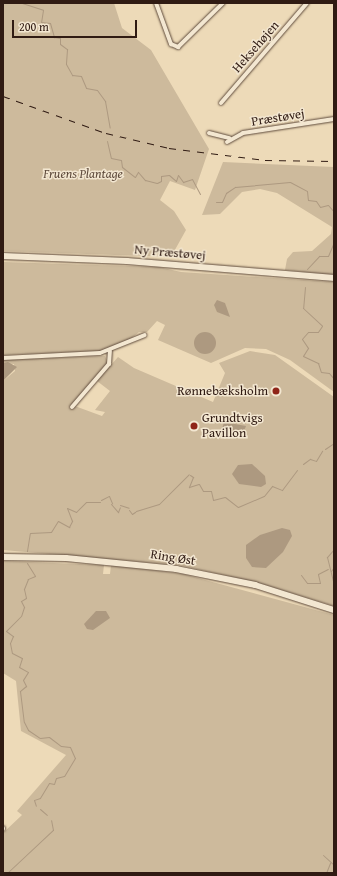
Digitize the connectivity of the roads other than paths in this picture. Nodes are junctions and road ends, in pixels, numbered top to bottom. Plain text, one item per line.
1 (156, 3) edge
2 (223, 3) edge
3 (307, 3) edge
4 (221, 103) dead end
5 (334, 119) edge
6 (208, 133) dead end
7 (3, 256) edge
8 (334, 278) edge
9 (145, 335) dead end
10 (110, 351) junction
11 (3, 358) edge
12 (72, 407) dead end
13 (3, 557) edge
14 (334, 610) edge

1 - 2 street
3 - 4 street, Heksehøjen
5 - 6 street, Præstøvej
7 - 8 street, Ny Præstøvej
9 - 10 street
10 - 11 street
10 - 12 street
13 - 14 main road, Ring Øst

